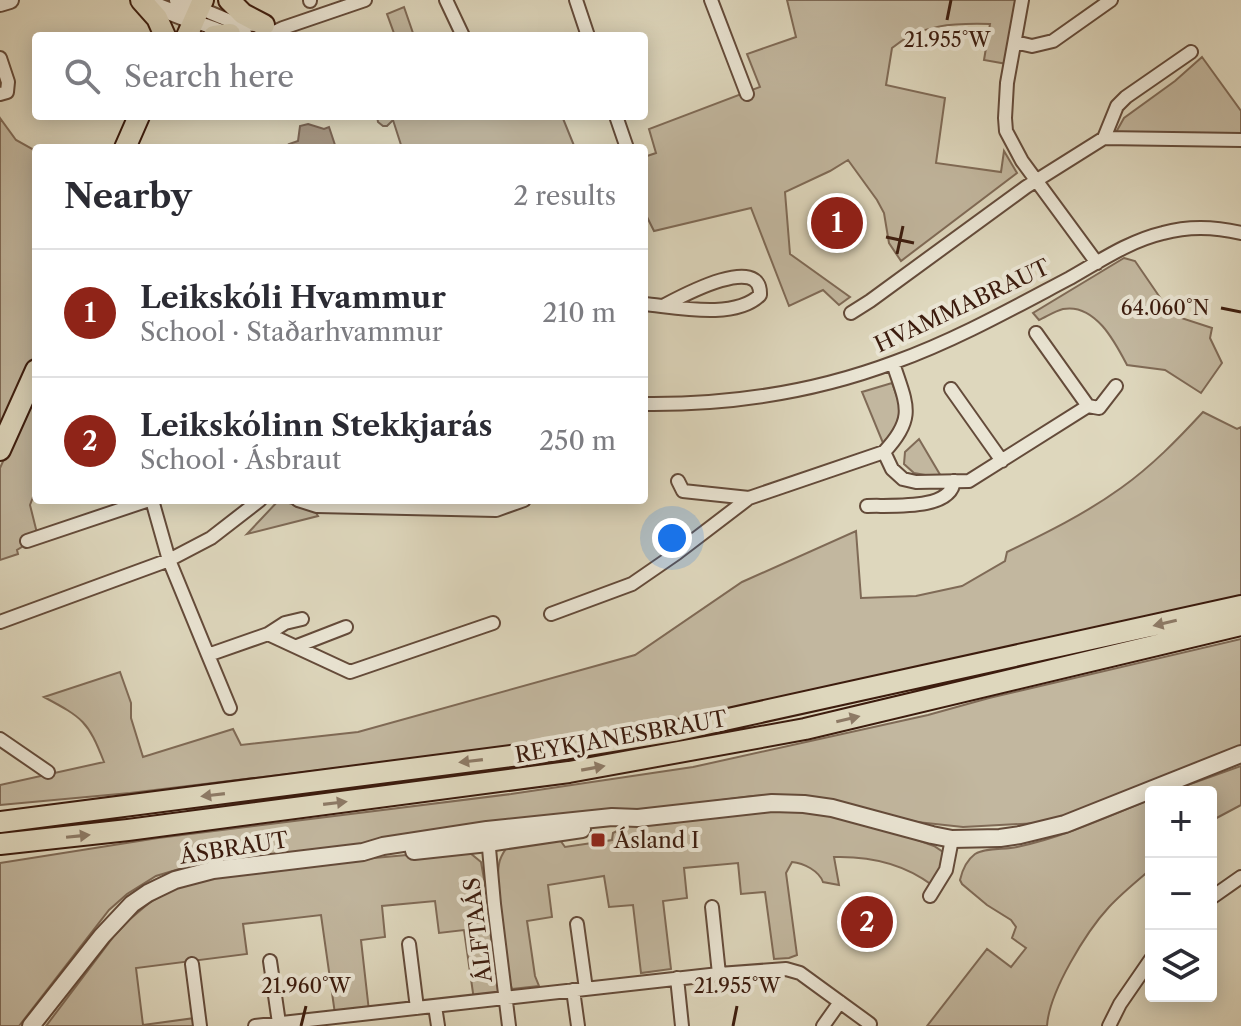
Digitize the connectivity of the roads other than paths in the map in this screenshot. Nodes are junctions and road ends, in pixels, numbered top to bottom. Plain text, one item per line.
1 (10, 0) edge
2 (141, 0) edge
3 (229, 0) edge
4 (365, 0) edge
5 (446, 0) edge
6 (576, 0) edge
7 (711, 0) edge
8 (1022, 0) edge
9 (1111, 0) edge
10 (0, 3) edge
11 (190, 11) edge
12 (163, 32) edge
13 (177, 32) edge
14 (251, 32) edge
15 (461, 32) edge
16 (587, 32) edge
17 (1015, 42) junction
18 (1191, 52) dead end
19 (0, 58) edge
20 (0, 94) edge
21 (747, 94) dead end
22 (137, 120) edge
23 (149, 120) edge
24 (617, 120) edge
25 (1104, 138) junction
26 (1241, 140) edge
27 (127, 144) edge
28 (139, 144) edge
29 (626, 144) edge
30 (1037, 180) junction
31 (1241, 233) edge
32 (1097, 263) junction
33 (648, 304) edge
34 (663, 306) junction
35 (851, 313) dead end
36 (1036, 333) dead end
37 (893, 363) junction
38 (32, 379) edge
39 (1116, 386) dead end
40 (951, 389) dead end
41 (648, 404) edge
42 (1088, 406) junction
43 (0, 450) edge
44 (884, 452) junction
45 (1002, 461) junction
46 (678, 481) dead end
47 (954, 481) junction
48 (749, 498) junction
49 (138, 504) edge
50 (151, 504) edge
51 (255, 504) edge
52 (344, 504) edge
53 (513, 504) edge
54 (867, 506) dead end
55 (27, 541) dead end
56 (169, 560) junction
57 (1241, 606) edge
58 (551, 614) dead end
59 (302, 619) dead end
60 (0, 622) edge
61 (493, 623) dead end
62 (1241, 625) edge
63 (346, 627) dead end
64 (268, 634) junction
65 (297, 646) junction
66 (208, 655) junction
67 (230, 708) dead end
68 (0, 739) edge
69 (1241, 754) edge
70 (48, 772) dead end
71 (0, 822) edge
72 (488, 836) junction
73 (952, 839) junction
74 (0, 844) edge
75 (1241, 877) edge
76 (1217, 894) edge
77 (930, 896) dead end
78 (712, 907) dead end
79 (577, 924) dead end
80 (409, 944) dead end
81 (270, 961) dead end
82 (192, 964) dead end
83 (1145, 968) edge
84 (719, 974) junction
85 (677, 978) junction
86 (580, 989) junction
87 (506, 998) junction
88 (840, 1002) junction
89 (435, 1006) junction
90 (417, 1008) junction
91 (334, 1022) edge
92 (279, 1023) junction
93 (870, 1024) edge
94 (31, 1026) edge
95 (200, 1026) edge
96 (255, 1026) edge
97 (438, 1026) edge
98 (509, 1026) edge
99 (578, 1026) edge
100 (682, 1026) edge
101 (823, 1026) edge
102 (1109, 1026) edge

1 - 10 street
2 - 11 street
2 - 12 main road
3 - 14 main road
4 - 14 street
5 - 15 street
6 - 16 street
7 - 21 street
8 - 17 street
9 - 17 street
11 - 13 main road
11 - 14 street
11 - 14 street
17 - 30 street
18 - 25 street
19 - 20 street
22 - 27 main road
23 - 28 main road
24 - 29 street
25 - 26 street
25 - 30 street
30 - 32 street
30 - 35 street
31 - 32 street, HVAMMABRAUT
32 - 37 street, HVAMMABRAUT
33 - 34 street
34 - 34 street
36 - 42 street
37 - 41 street, HVAMMABRAUT
37 - 44 street
38 - 43 main road
39 - 42 street
40 - 45 street
42 - 45 street
44 - 47 street
44 - 48 street
45 - 47 street
46 - 48 street
47 - 54 street
48 - 58 street
49 - 55 street
50 - 56 street
51 - 56 street
52 - 53 street
56 - 60 street
56 - 66 street
57 -> 71 main road, REYKJANESBRAUT
59 - 64 street
61 - 65 street
74 -> 62 main road, REYKJANESBRAUT
63 - 65 street
64 - 65 street
64 - 66 street
66 - 67 street
68 - 70 street
69 - 73 street, ÁSBRAUT
72 - 73 street, ÁSBRAUT
72 - 87 street, ÁLFTAÁS
72 - 94 street, ÁSBRAUT
73 - 77 street
75 - 76 street
78 - 84 street
79 - 86 street
80 - 90 street
81 - 92 street
82 - 95 street
83 - 102 street
84 - 85 street
84 - 88 street
85 - 86 street
85 - 100 street
86 - 87 street
86 - 99 street
87 - 89 street
87 - 98 street, ÁLFTAÁS
88 - 93 street
88 - 101 street
89 - 90 street
89 - 97 street
90 - 91 street
91 - 92 street
92 - 96 street

